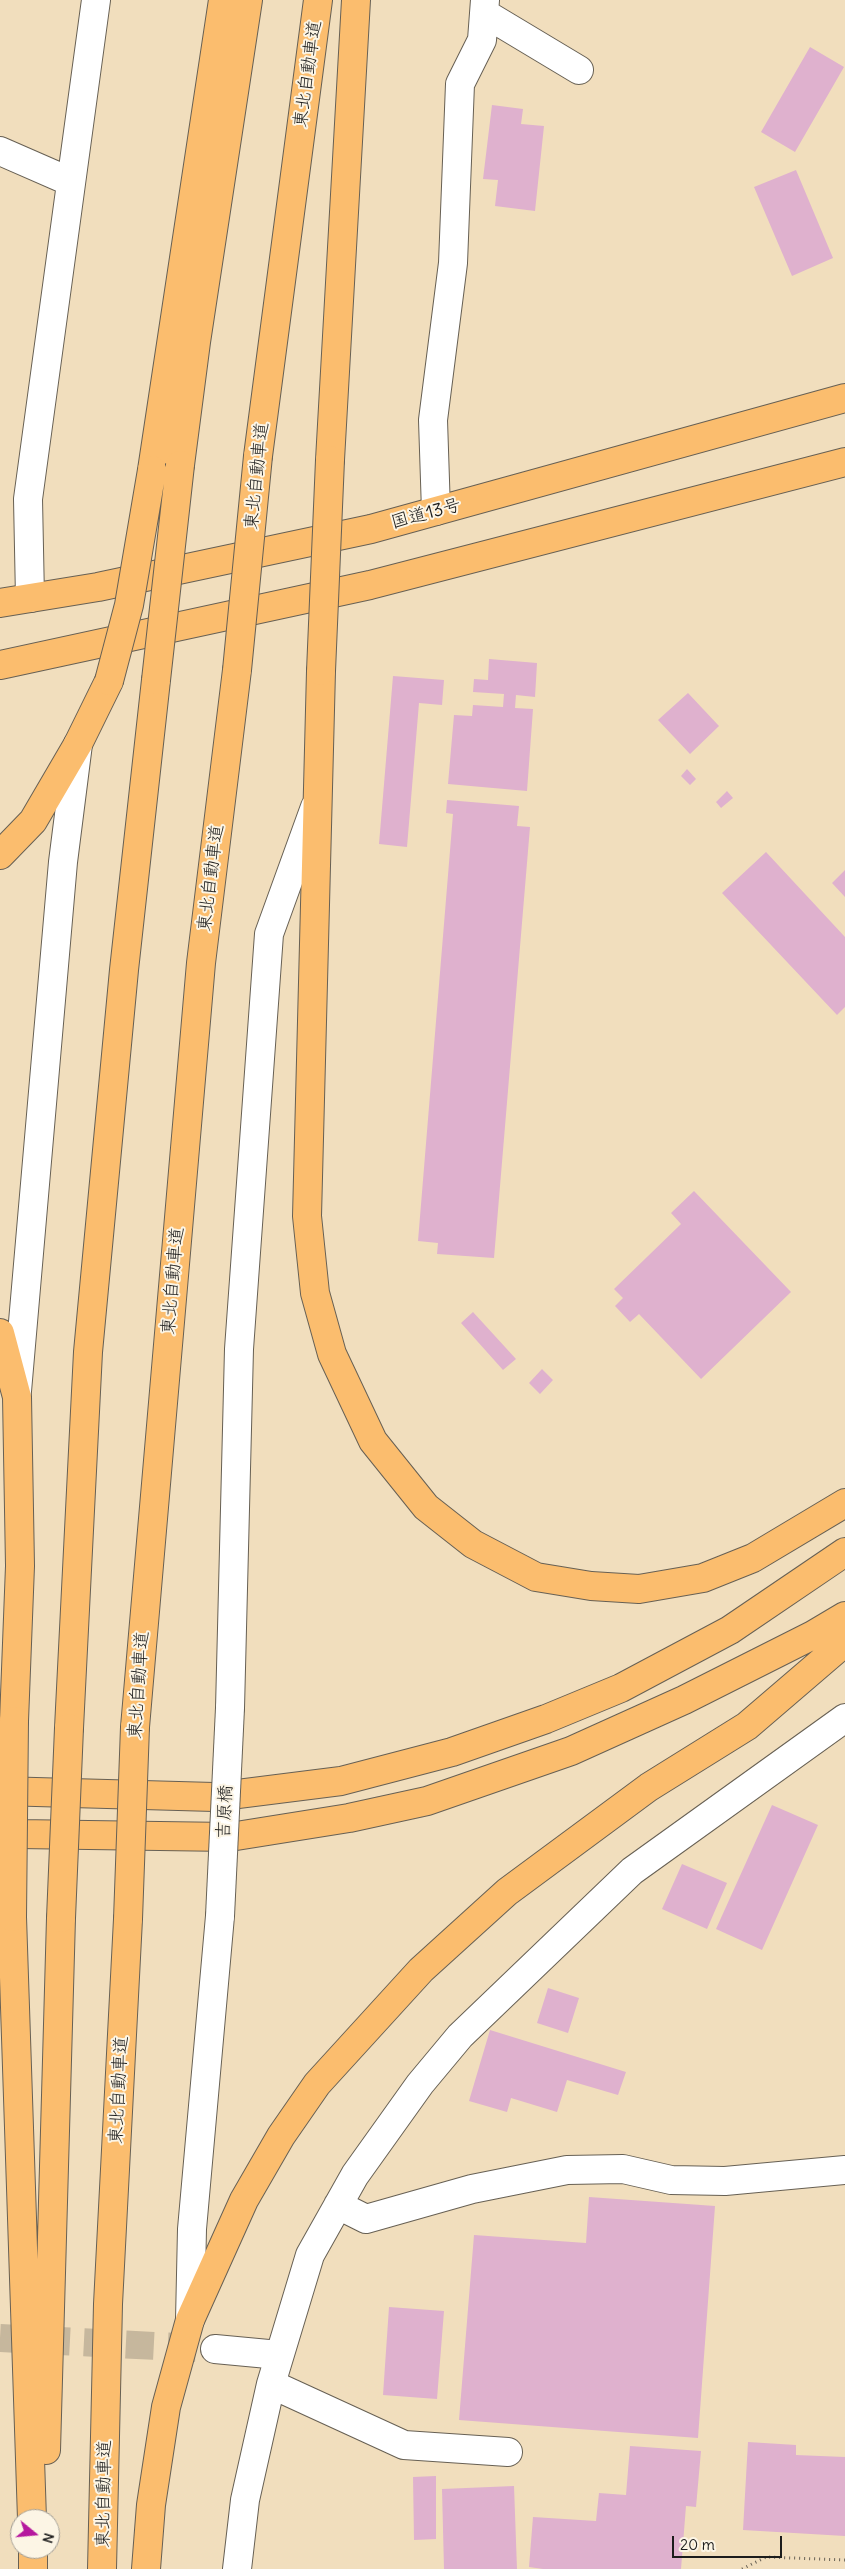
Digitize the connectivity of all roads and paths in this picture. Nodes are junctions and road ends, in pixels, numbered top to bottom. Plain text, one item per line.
1 (96, 0) edge
2 (224, 0) edge
3 (248, 0) edge
4 (318, 0) edge
5 (356, 0) edge
6 (485, 6) edge
7 (579, 70) dead end
8 (0, 151) edge
9 (71, 182) junction
10 (845, 398) edge
11 (845, 462) edge
12 (436, 511) junction
13 (30, 598) junction
14 (0, 603) edge
15 (0, 665) edge
16 (78, 744) junction
17 (317, 803) junction
18 (0, 855) edge
19 (0, 1333) edge
20 (17, 1397) junction
21 (845, 1504) edge
22 (845, 1552) edge
23 (845, 1616) edge
24 (845, 1642) edge
25 (845, 1718) edge
26 (0, 1791) edge
27 (0, 1830) edge
28 (845, 2170) edge
29 (338, 2205) junction
30 (190, 2320) junction
31 (215, 2349) tunnel mouth
32 (279, 2355) junction
33 (271, 2384) junction
34 (508, 2452) dead end
35 (32, 2509) edge
36 (44, 2509) edge
37 (845, 2560) edge
38 (102, 2569) edge
39 (146, 2569) edge
40 (237, 2569) edge
41 (742, 2569) edge

1 - 9 street
2 - 16 highway, bridge
3 - 36 highway, bridge
4 - 38 highway, 東北自動車道, bridge
5 - 17 highway, bridge
6 - 7 street
6 - 12 street
8 - 9 street
9 - 13 street
10 - 12 highway, 国道13号
11 - 15 highway
12 - 13 highway, 国道13号
13 - 14 highway, 国道13号
16 - 18 highway
16 - 20 street
17 - 21 highway
17 - 30 street, 吉原橋, bridge
19 - 20 highway
20 - 35 highway, bridge
22 - 26 highway
23 - 27 highway
24 - 30 highway
25 - 29 street
28 - 29 street
29 - 32 street
30 - 39 highway
31 - 32 street
32 - 33 street
33 - 34 street
33 - 40 street
37 - 41 path

